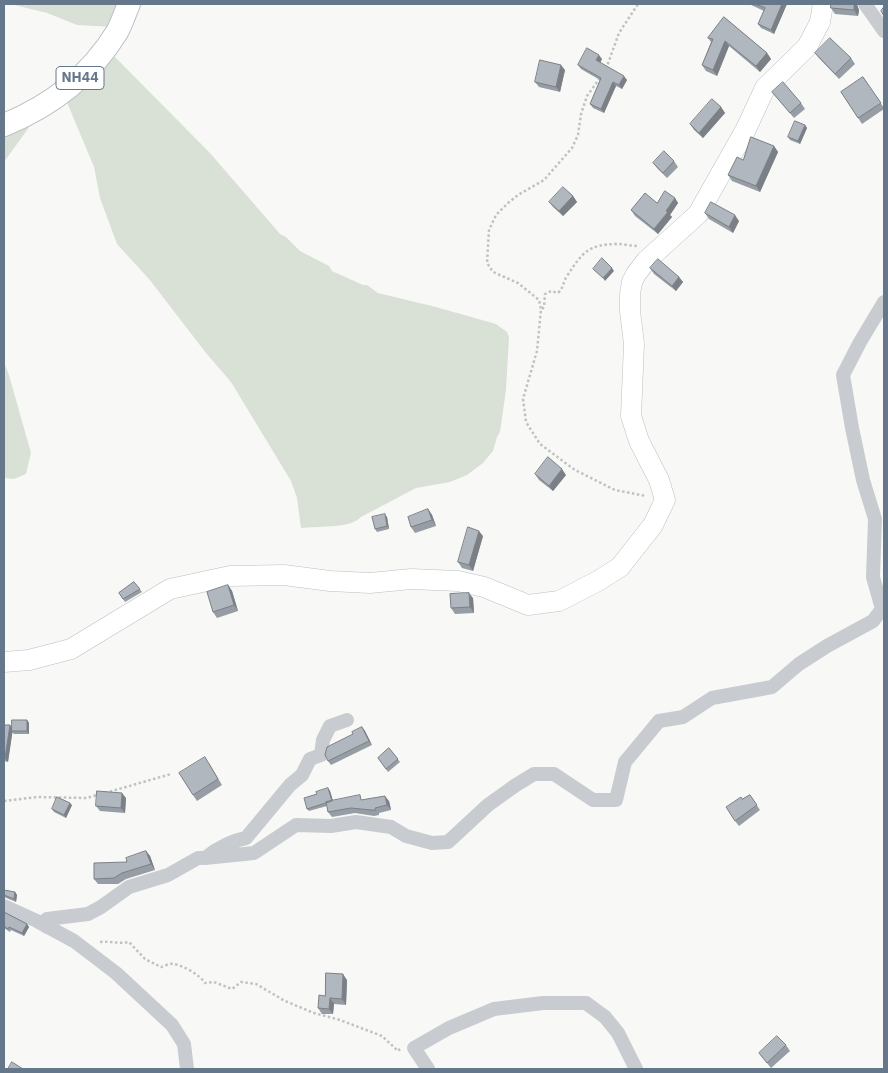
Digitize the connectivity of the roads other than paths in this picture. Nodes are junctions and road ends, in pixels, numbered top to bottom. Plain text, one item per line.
1 (129, 4) edge
2 (823, 4) edge
3 (865, 4) edge
4 (884, 31) edge
5 (4, 125) edge
6 (884, 302) edge
7 (4, 662) edge
8 (347, 720) dead end
9 (205, 858) junction
10 (4, 906) edge
11 (46, 927) junction
12 (187, 1069) edge
13 (428, 1069) edge
14 (636, 1069) edge

1 - 5 main road, NH44
2 - 7 main road
3 - 4 street
6 - 9 street
8 - 9 street
9 - 11 street
10 - 11 street
11 - 12 street
13 - 14 street

